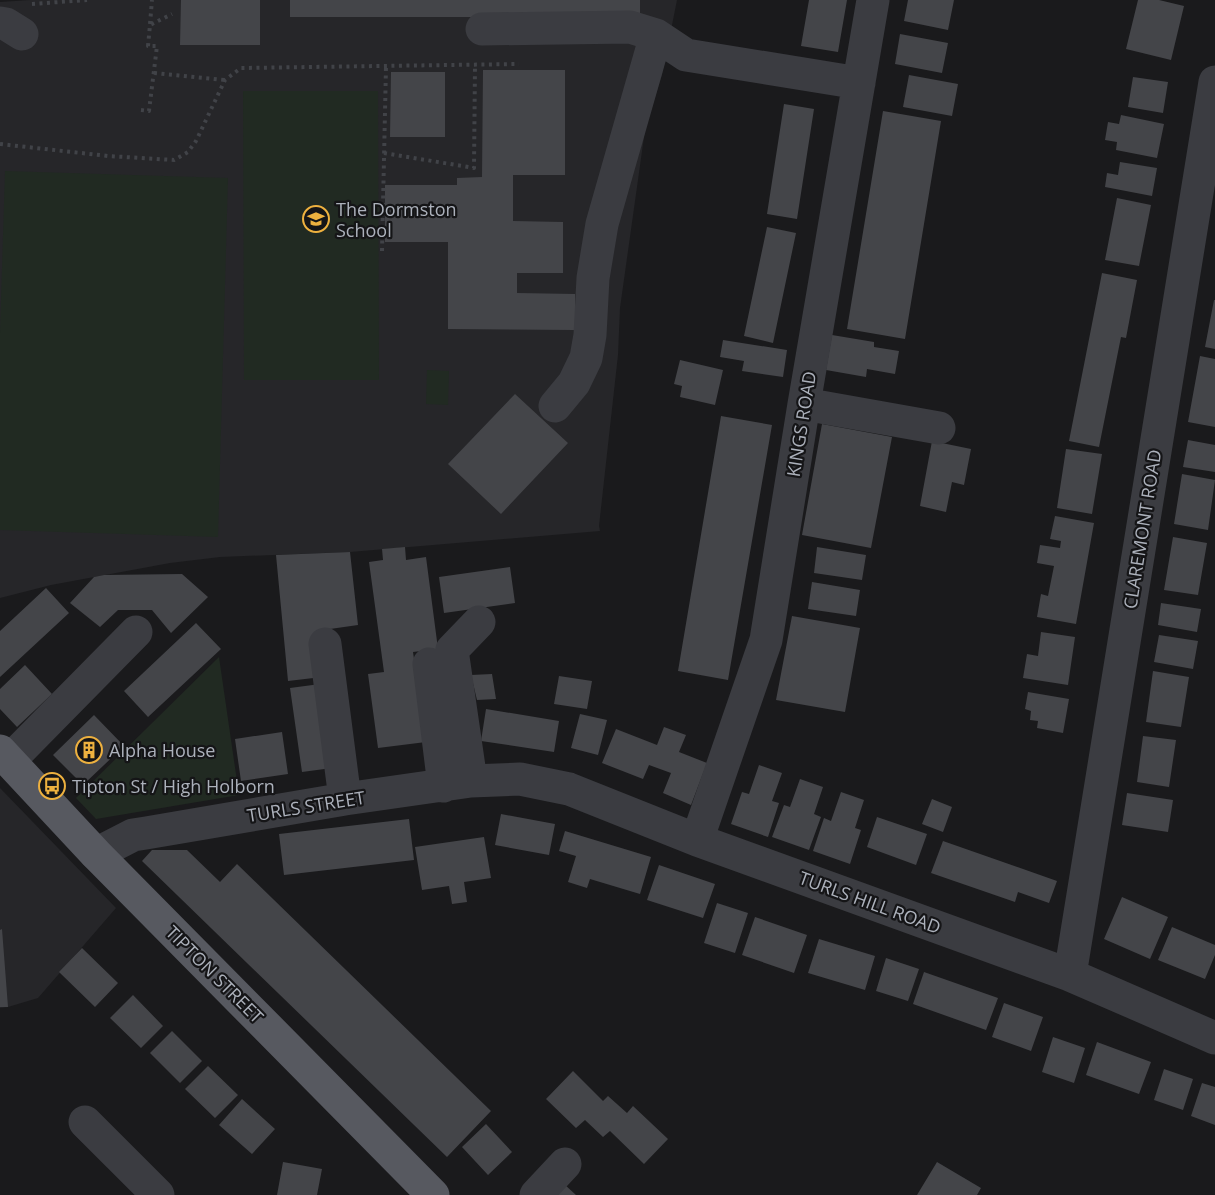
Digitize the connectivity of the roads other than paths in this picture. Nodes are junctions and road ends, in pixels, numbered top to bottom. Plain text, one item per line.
1 (873, 0) edge
2 (482, 29) dead end
3 (656, 35) junction
4 (1215, 82) edge
5 (859, 83) junction
6 (804, 404) junction
7 (555, 406) dead end
8 (939, 428) dead end
9 (479, 621) dead end
10 (136, 632) dead end
11 (325, 644) dead end
12 (429, 664) dead end
13 (5, 756) edge
14 (520, 779) joint
15 (457, 784) junction
16 (345, 799) junction
17 (697, 840) junction
18 (96, 854) junction
19 (1070, 975) junction
20 (1215, 1038) edge
21 (85, 1122) dead end
22 (565, 1164) dead end
23 (158, 1195) edge
24 (433, 1195) edge
25 (536, 1195) edge

1 - 5 street, KINGS ROAD
2 - 3 street
3 - 5 street
3 - 7 street
4 - 19 street, CLAREMONT ROAD
5 - 6 street, KINGS ROAD
6 - 8 street
6 - 17 street, KINGS ROAD
9 - 15 street
10 - 13 street
11 - 16 street
12 - 15 street
13 - 18 main road, TIPTON STREET
14 - 15 street, TURLS STREET
14 - 17 street, TURLS HILL ROAD
15 - 16 street, TURLS STREET
16 - 18 street, TURLS STREET
17 - 19 street, TURLS HILL ROAD
18 - 24 main road, TIPTON STREET
19 - 20 street, TURLS HILL ROAD
21 - 23 street
22 - 25 street

